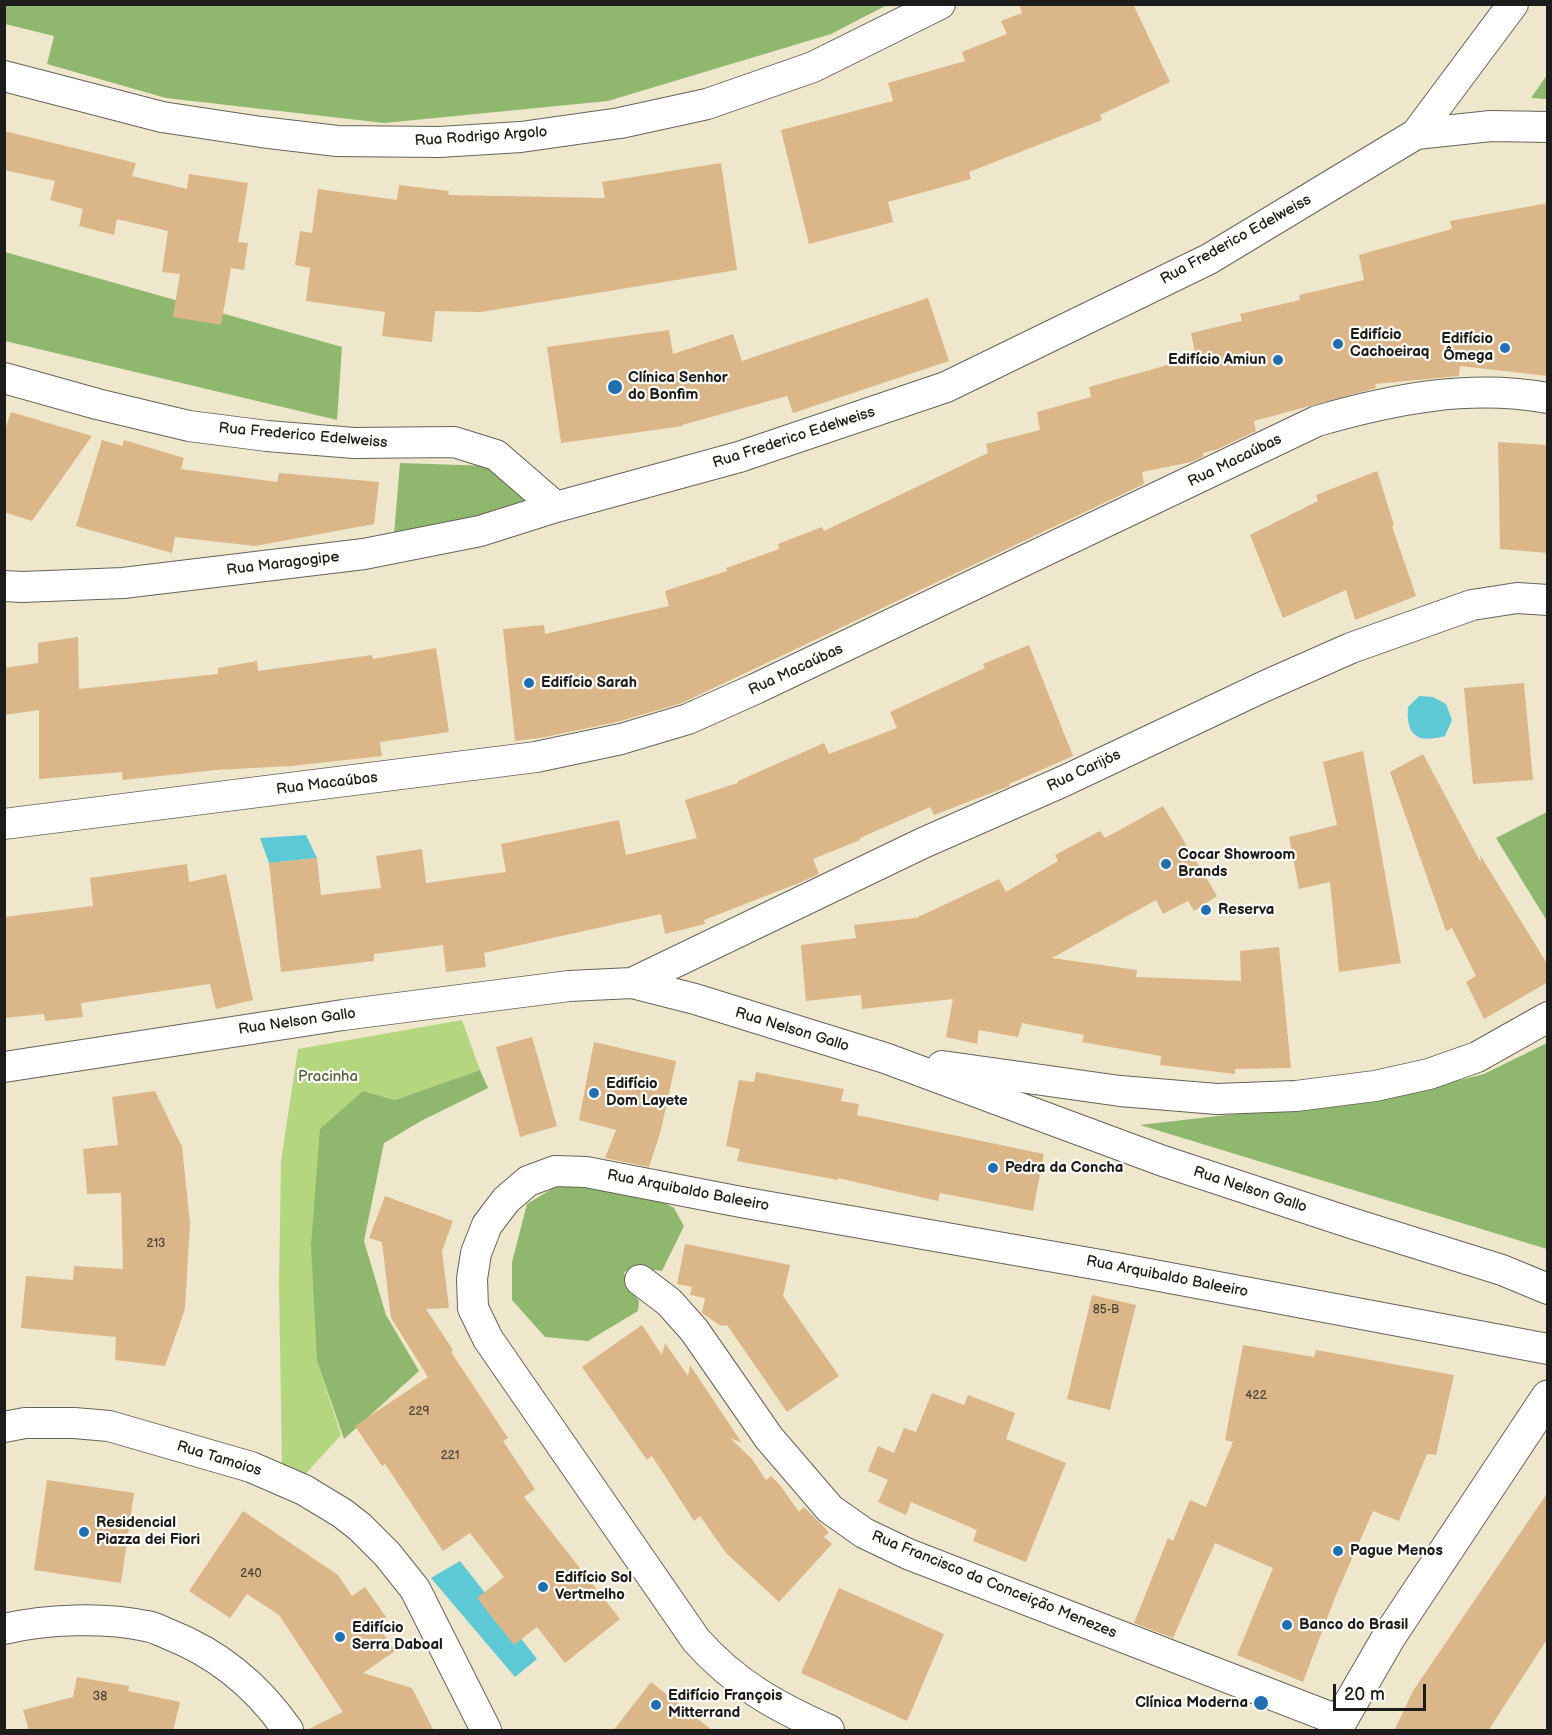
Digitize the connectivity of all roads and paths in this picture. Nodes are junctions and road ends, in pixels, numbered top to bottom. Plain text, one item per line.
1 (940, 4) edge
2 (1513, 4) edge
3 (4, 76) edge
4 (1548, 127) edge
5 (1416, 134) junction
6 (4, 378) edge
7 (1548, 398) edge
8 (556, 507) junction
9 (4, 586) edge
10 (1548, 600) edge
11 (4, 824) edge
12 (632, 983) junction
13 (1548, 1017) edge
14 (885, 1058) junction
15 (4, 1066) edge
16 (640, 1280) dead end
17 (1548, 1289) edge
18 (1548, 1349) edge
19 (1548, 1397) edge
20 (4, 1427) edge
21 (4, 1629) edge
22 (1338, 1726) edge
23 (288, 1731) edge
24 (486, 1731) edge
25 (829, 1731) edge

1 - 3 street, Rua Rodrigo Argolo
2 - 5 street
4 - 5 street, Rua Frederico Edelweiss
5 - 8 street, Rua Frederico Edelweiss
6 - 8 street, Rua Frederico Edelweiss
7 - 11 street, Rua Macaúbas
8 - 9 street, Rua Maragogipe
10 - 12 street, Rua Carijós
12 - 14 street, Rua Nelson Gallo
12 - 15 street, Rua Nelson Gallo
13 - 14 street
14 - 17 street, Rua Nelson Gallo
16 - 22 street, Rua Francisco da Conceição Menezes
18 - 25 street, Rua Arquibaldo Baleeiro
19 - 22 main road
20 - 24 street, Rua Tamoios
21 - 23 street

